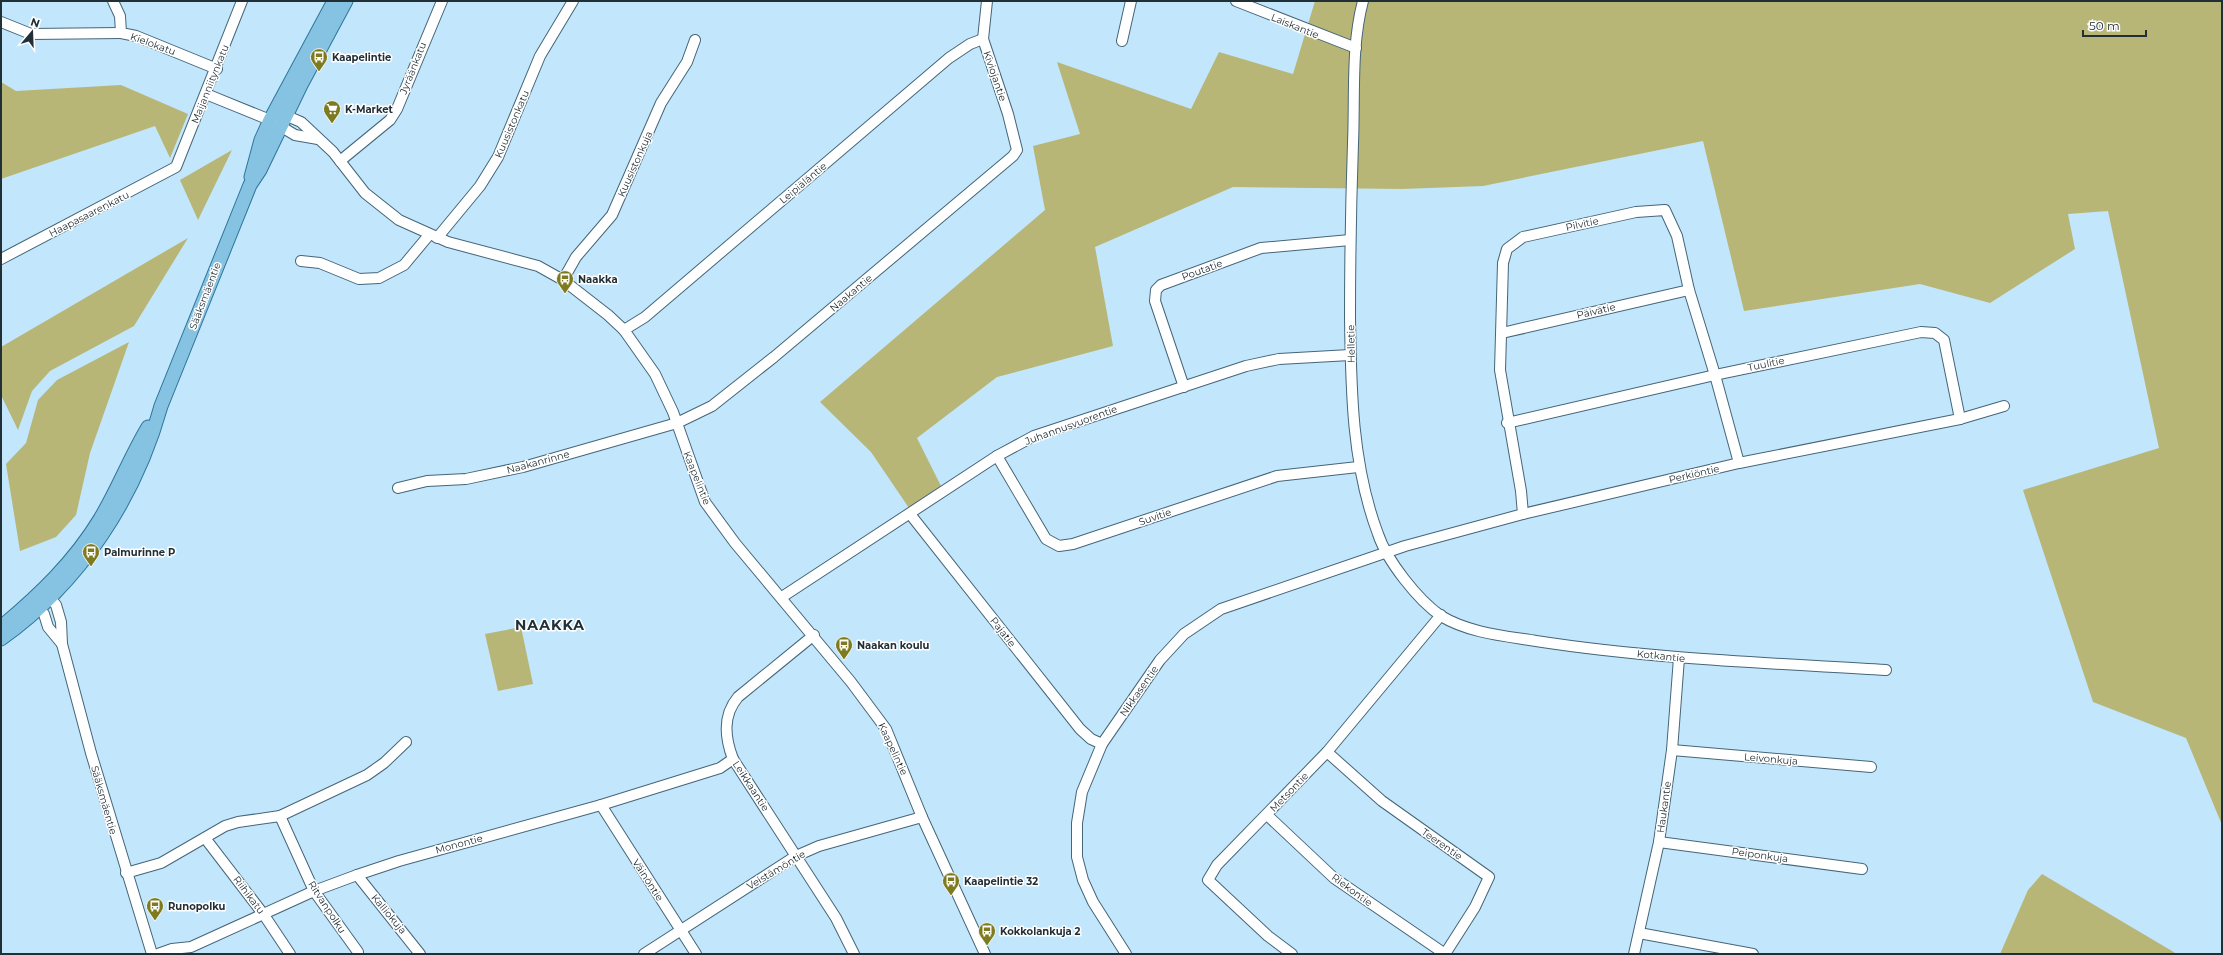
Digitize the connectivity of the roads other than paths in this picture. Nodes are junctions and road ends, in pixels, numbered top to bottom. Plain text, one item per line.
1 (113, 1) edge
2 (242, 1) edge
3 (334, 1) edge
4 (346, 1) edge
5 (442, 1) edge
6 (573, 1) edge
7 (987, 1) edge
8 (1131, 1) edge
9 (1236, 1) edge
10 (1363, 1) edge
11 (1254, 5) edge
12 (1, 22) edge
13 (121, 33) junction
14 (984, 39) junction
15 (695, 40) dead end
16 (1122, 41) dead end
17 (1356, 48) junction
18 (217, 69) junction
19 (206, 94) junction
20 (287, 116) junction
21 (270, 120) junction
22 (282, 129) junction
23 (318, 139) junction
24 (1017, 150) joint
25 (340, 161) junction
26 (176, 167) joint
27 (250, 185) junction
28 (433, 236) junction
29 (1350, 240) junction
30 (1, 259) edge
31 (300, 261) dead end
32 (563, 280) junction
33 (1689, 290) junction
34 (624, 330) junction
35 (1502, 332) junction
36 (1350, 355) junction
37 (1715, 375) junction
38 (1184, 387) junction
39 (2004, 406) dead end
40 (1960, 419) junction
41 (677, 423) junction
42 (1507, 423) junction
43 (997, 456) junction
44 (1739, 463) junction
45 (1358, 467) junction
46 (398, 488) dead end
47 (910, 514) junction
48 (1522, 514) junction
49 (1387, 552) junction
50 (47, 595) junction
51 (782, 597) junction
52 (37, 604) junction
53 (1441, 615) junction
54 (1, 627) edge
55 (814, 636) junction
56 (1, 639) edge
57 (62, 644) junction
58 (1679, 658) junction
59 (1886, 670) dead end
60 (406, 742) dead end
61 (1102, 744) junction
62 (1672, 750) junction
63 (1327, 752) junction
64 (733, 760) junction
65 (1871, 767) dead end
66 (601, 805) junction
67 (1267, 815) junction
68 (280, 816) junction
69 (922, 817) junction
70 (205, 838) junction
71 (1659, 842) junction
72 (796, 856) junction
73 (1862, 869) dead end
74 (126, 873) junction
75 (357, 874) junction
76 (314, 891) junction
77 (264, 915) junction
78 (680, 930) junction
79 (1639, 933) junction
80 (192, 952) edge
81 (358, 952) dead end
82 (152, 954) edge
83 (158, 954) edge
84 (290, 954) edge
85 (420, 954) edge
86 (644, 954) edge
87 (696, 954) edge
88 (854, 954) edge
89 (985, 954) edge
90 (1126, 954) edge
91 (1292, 954) edge
92 (1445, 954) edge
93 (1634, 954) edge
94 (1753, 954) edge

1 - 13 street, Kielokatu
2 - 18 street, Maijanniitynkatu
3 - 21 main road, Sääksmäentie
4 - 20 main road, Sääksmäentie
5 - 25 street, Jyräänkatu
6 - 28 street, Kuusistonkatu
7 - 14 street, Kiviojantie
8 - 16 street
9 - 11 street, Laiskantie
10 - 17 street, Helletie
11 - 17 street, Laiskantie
12 - 13 street
13 - 18 street, Kielokatu
14 - 24 street, Kiviojantie
14 - 34 street, Leipiäläntie
15 - 32 street, Kuusistonkuja
17 - 29 street, Helletie
18 - 19 street, Maijanniitynkatu
19 - 21 street
19 - 26 street, Maijanniitynkatu
20 - 21 street
20 - 22 main road, Sääksmäentie
20 - 23 street, Kaapelintie
21 - 22 street
21 - 27 main road, Sääksmäentie
22 - 23 street
22 - 27 main road, Sääksmäentie
23 - 25 street, Kaapelintie
24 - 41 street, Naakantie
25 - 28 street, Kaapelintie
26 - 30 street, Haapasaarenkatu
27 - 50 main road, Sääksmäentie
28 - 31 street, Kuusistonkatu
28 - 32 street, Kaapelintie
29 - 36 street, Helletie
29 - 38 street, Poutatie
32 - 34 street, Kaapelintie
33 - 35 street, Päivätie
33 - 35 street, Pilvitie
33 - 37 street, Pilvitie
34 - 41 street, Kaapelintie
35 - 42 street, Pilvitie
36 - 38 street, Juhannusvuorentie
36 - 45 street, Helletie
37 - 40 street, Tuulitie
37 - 42 street, Tuulitie
37 - 44 street, Pilvitie
38 - 43 street, Juhannusvuorentie
39 - 40 street, Perkiöntie
40 - 44 street, Perkiöntie
41 - 46 street, Naakanrinne
41 - 51 street, Kaapelintie
42 - 48 street, Pilvitie
43 - 45 street, Suvitie
43 - 47 street, Juhannusvuorentie
44 - 48 street, Perkiöntie
45 - 49 street, Helletie
47 - 51 street, Juhannusvuorentie
47 - 61 street, Pajatie
48 - 49 street, Perkiöntie
49 - 53 street, Helletie
49 - 61 street, Nikkasentie
50 - 52 main road, Sääksmäentie
50 - 57 street, Sääksmäentie
51 - 55 street, Kaapelintie
52 - 54 main road
52 - 56 main road
52 - 57 street, Sääksmäentie
53 - 58 street, Kotkantie
53 - 63 street, Metsontie
55 - 64 street, Leikkaantie
55 - 69 street, Kaapelintie
57 - 74 street, Sääksmäentie
58 - 59 street, Kotkantie
58 - 62 street, Haukantie
60 - 68 street
61 - 90 street, Nikkasentie
62 - 65 street, Leivonkuja
62 - 71 street, Haukantie
63 - 67 street, Metsontie
63 - 92 street, Teerentie
64 - 66 street, Monontie
64 - 72 street, Leikkaantie
66 - 75 street, Monontie
66 - 78 street, Väinöntie
67 - 91 street, Metsontie
67 - 92 street, Riekontie
68 - 70 street
68 - 76 street, Ritvanpolku
69 - 72 street, Veistämöntie
69 - 89 street, Kaapelintie
70 - 74 street
70 - 77 street, Riihikatu
71 - 73 street, Peiponkuja
71 - 79 street, Haukantie
72 - 78 street, Veistämöntie
72 - 88 street, Leikkaantie
74 - 82 street, Sääksmäentie
75 - 76 street, Monontie
75 - 85 street, Kalliokuja
76 - 77 street, Monontie
76 - 81 street, Ritvanpolku
77 - 80 street, Monontie
77 - 84 street, Riihikatu
78 - 86 street, Veistämöntie
78 - 87 street, Väinöntie
79 - 93 street, Haukantie
79 - 94 street
80 - 83 street, Monontie

